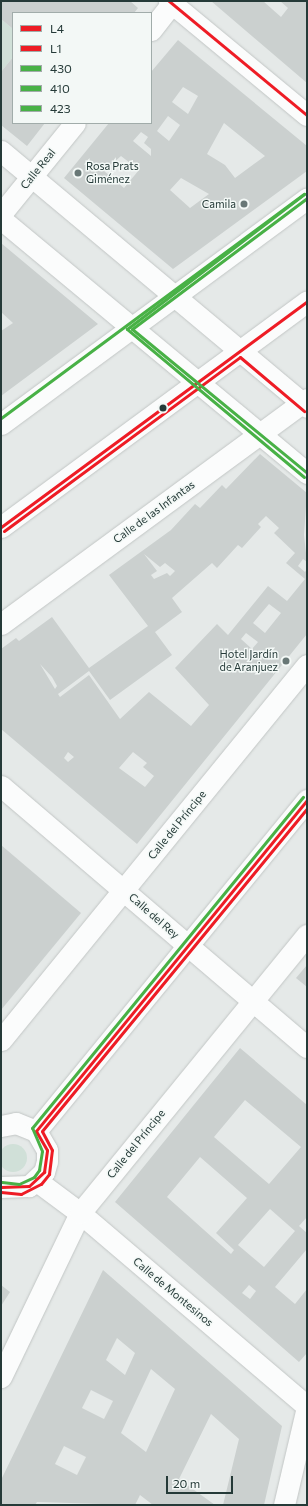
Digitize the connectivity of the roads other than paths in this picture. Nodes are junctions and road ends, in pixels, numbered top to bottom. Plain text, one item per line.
1 (172, 2) edge
2 (152, 29) edge
3 (307, 115) edge
4 (74, 124) edge
5 (1, 151) edge
6 (32, 176) junction
7 (307, 198) edge
8 (1, 214) edge
9 (1, 219) edge
10 (175, 296) junction
11 (307, 301) edge
12 (132, 329) junction
13 (240, 351) junction
14 (199, 382) junction
15 (305, 403) edge
16 (1, 424) edge
17 (260, 434) junction
18 (307, 473) edge
19 (1, 527) edge
20 (1, 624) edge
21 (307, 665) edge
22 (1, 786) edge
23 (307, 800) edge
24 (124, 891) junction
25 (307, 935) edge
26 (188, 946) junction
27 (253, 1001) junction
28 (1, 1040) edge
29 (307, 1047) edge
30 (1, 1126) edge
31 (36, 1131) junction
32 (37, 1181) junction
33 (1, 1187) edge
34 (80, 1213) junction
35 (1, 1377) edge
36 (307, 1406) edge
37 (284, 1505) edge

1 - 2 street
1 - 3 street
4 - 6 street, Calle Real
5 - 6 street
6 - 8 street, Calle Real
6 - 10 street
7 - 10 street
9 - 12 street
10 - 12 street
10 - 13 street
11 - 13 street
12 - 14 street
12 - 16 street
13 - 14 street
13 - 15 street
14 - 17 street
14 - 19 street
15 - 17 street, Calle de las Infantas
17 - 18 street
17 - 20 street, Calle de las Infantas
21 - 24 street, Calle del Príncipe
22 - 24 street, Calle del Rey
23 - 26 street
24 - 26 street, Calle del Rey
24 - 28 street, Calle del Príncipe
25 - 27 street, Calle del Príncipe
26 - 27 street, Calle del Rey
26 - 31 street
27 - 29 street, Calle del Rey
27 - 34 street, Calle del Príncipe
30 - 31 street
31 - 32 street
32 - 33 street
32 - 34 street, Calle de Montesinos
34 - 35 street, Calle del Príncipe
34 - 36 street, Calle de Montesinos
36 - 37 street

